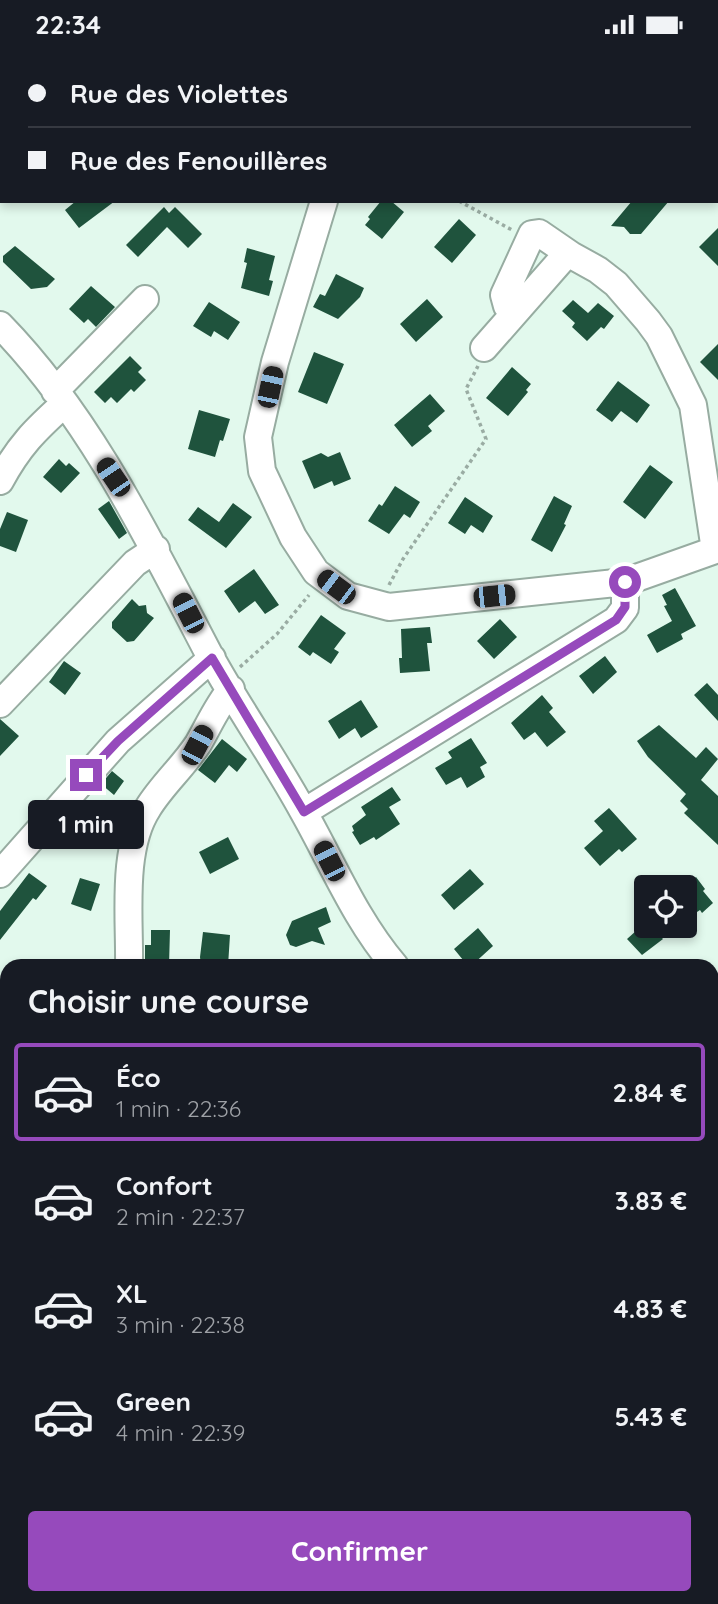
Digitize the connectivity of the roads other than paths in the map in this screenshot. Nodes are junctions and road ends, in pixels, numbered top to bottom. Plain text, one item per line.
1 (323, 203) edge
2 (571, 255) junction
3 (145, 299) dead end
4 (514, 314) junction
5 (0, 325) edge
6 (489, 342) road end
7 (60, 398) junction
8 (0, 481) edge
9 (156, 549) junction
10 (716, 550) edge
11 (625, 582) junction
12 (223, 676) junction
13 (0, 704) edge
14 (304, 812) junction
15 (0, 874) edge
16 (130, 959) edge
17 (390, 959) edge

1 - 11 street
2 - 4 street
2 - 4 street
2 - 10 street
3 - 7 street
4 - 6 street
5 - 7 street
7 - 8 street
7 - 9 street
9 - 12 street
9 - 13 street
10 - 11 street
11 - 14 street
12 - 14 street
12 - 15 street
12 - 16 street
14 - 17 street

